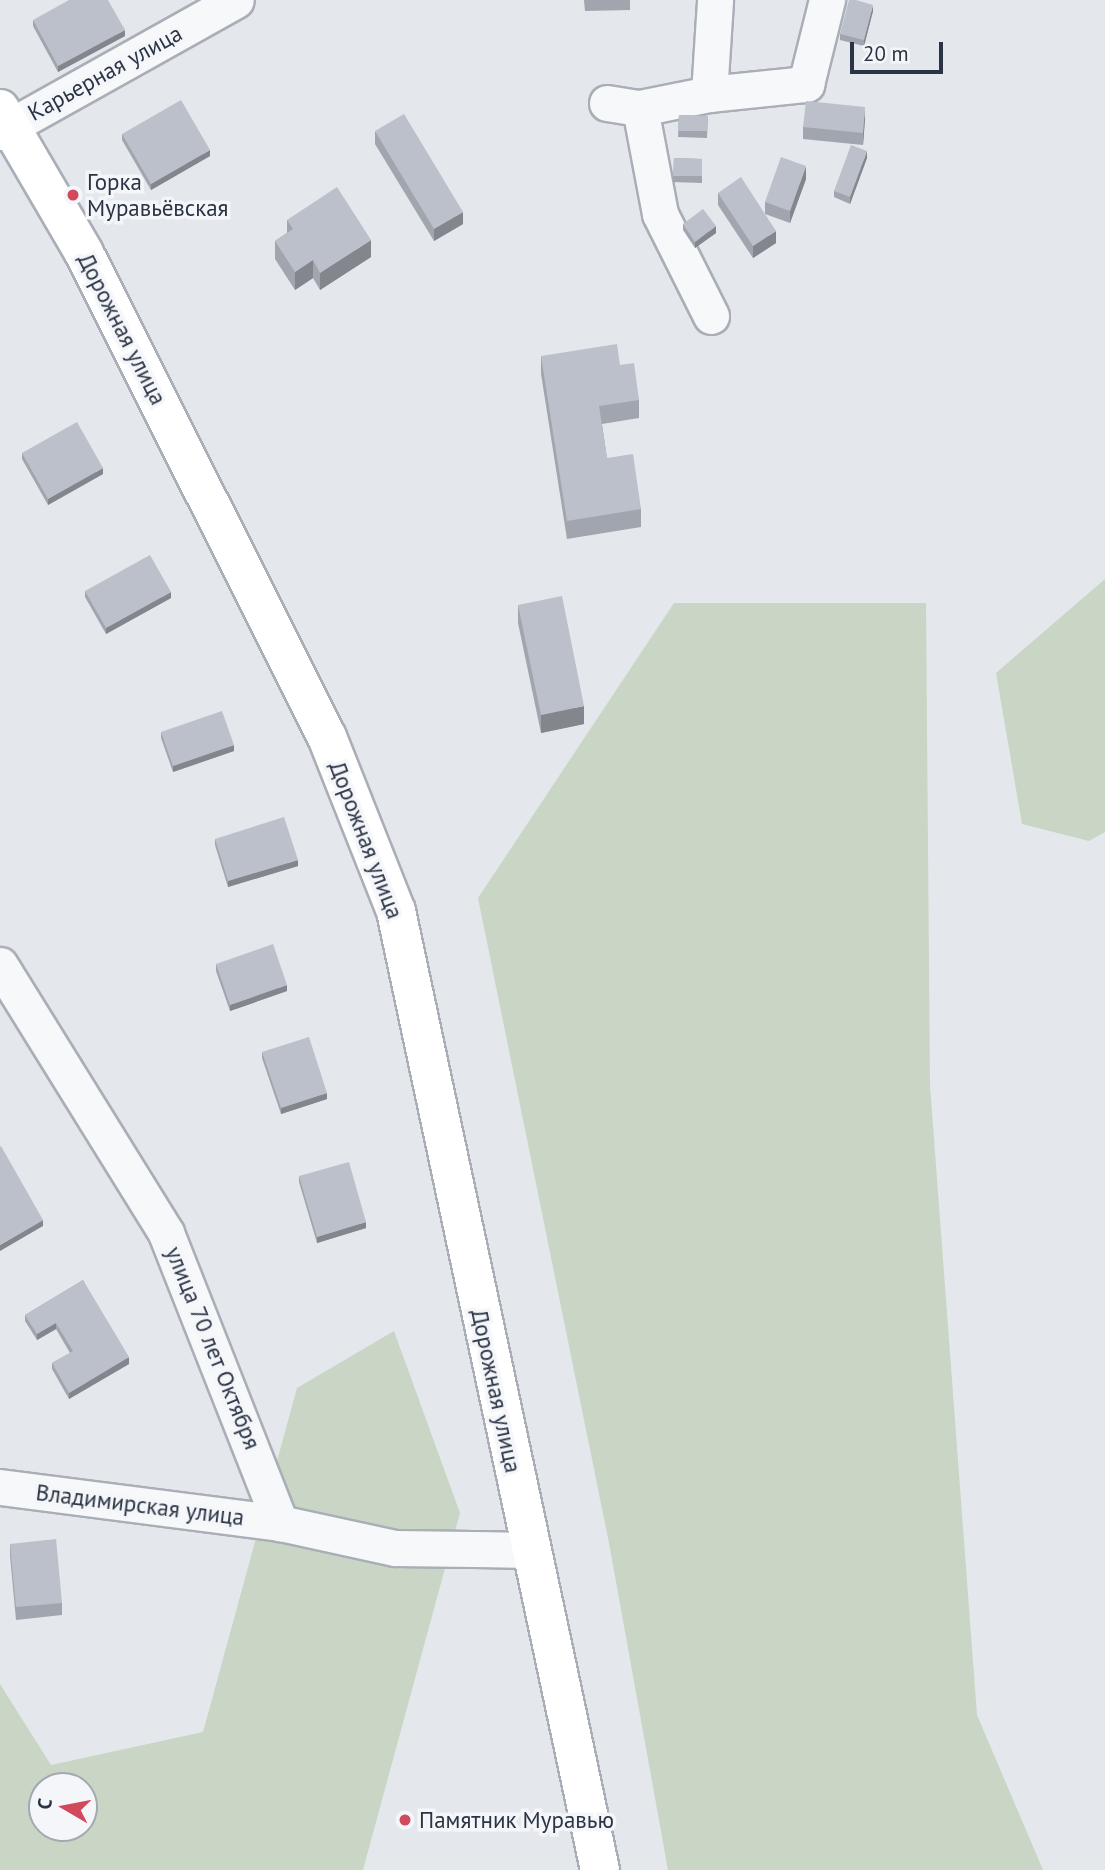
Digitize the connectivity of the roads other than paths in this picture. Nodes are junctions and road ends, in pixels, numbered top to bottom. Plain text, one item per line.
1 (236, 0) edge
2 (715, 0) edge
3 (827, 0) edge
4 (709, 94) junction
5 (3, 122) edge
6 (711, 316) dead end
7 (0, 965) edge
8 (0, 1487) edge
9 (280, 1523) junction
10 (530, 1550) junction
11 (600, 1870) edge

1 - 5 street, Карьерная улица
2 - 4 street
3 - 4 street
4 - 6 street
5 - 10 main road, Дорожная улица
7 - 9 street, улица 70 лет Октября
8 - 9 street, Владимирская улица
9 - 10 street
10 - 11 main road, Дорожная улица

